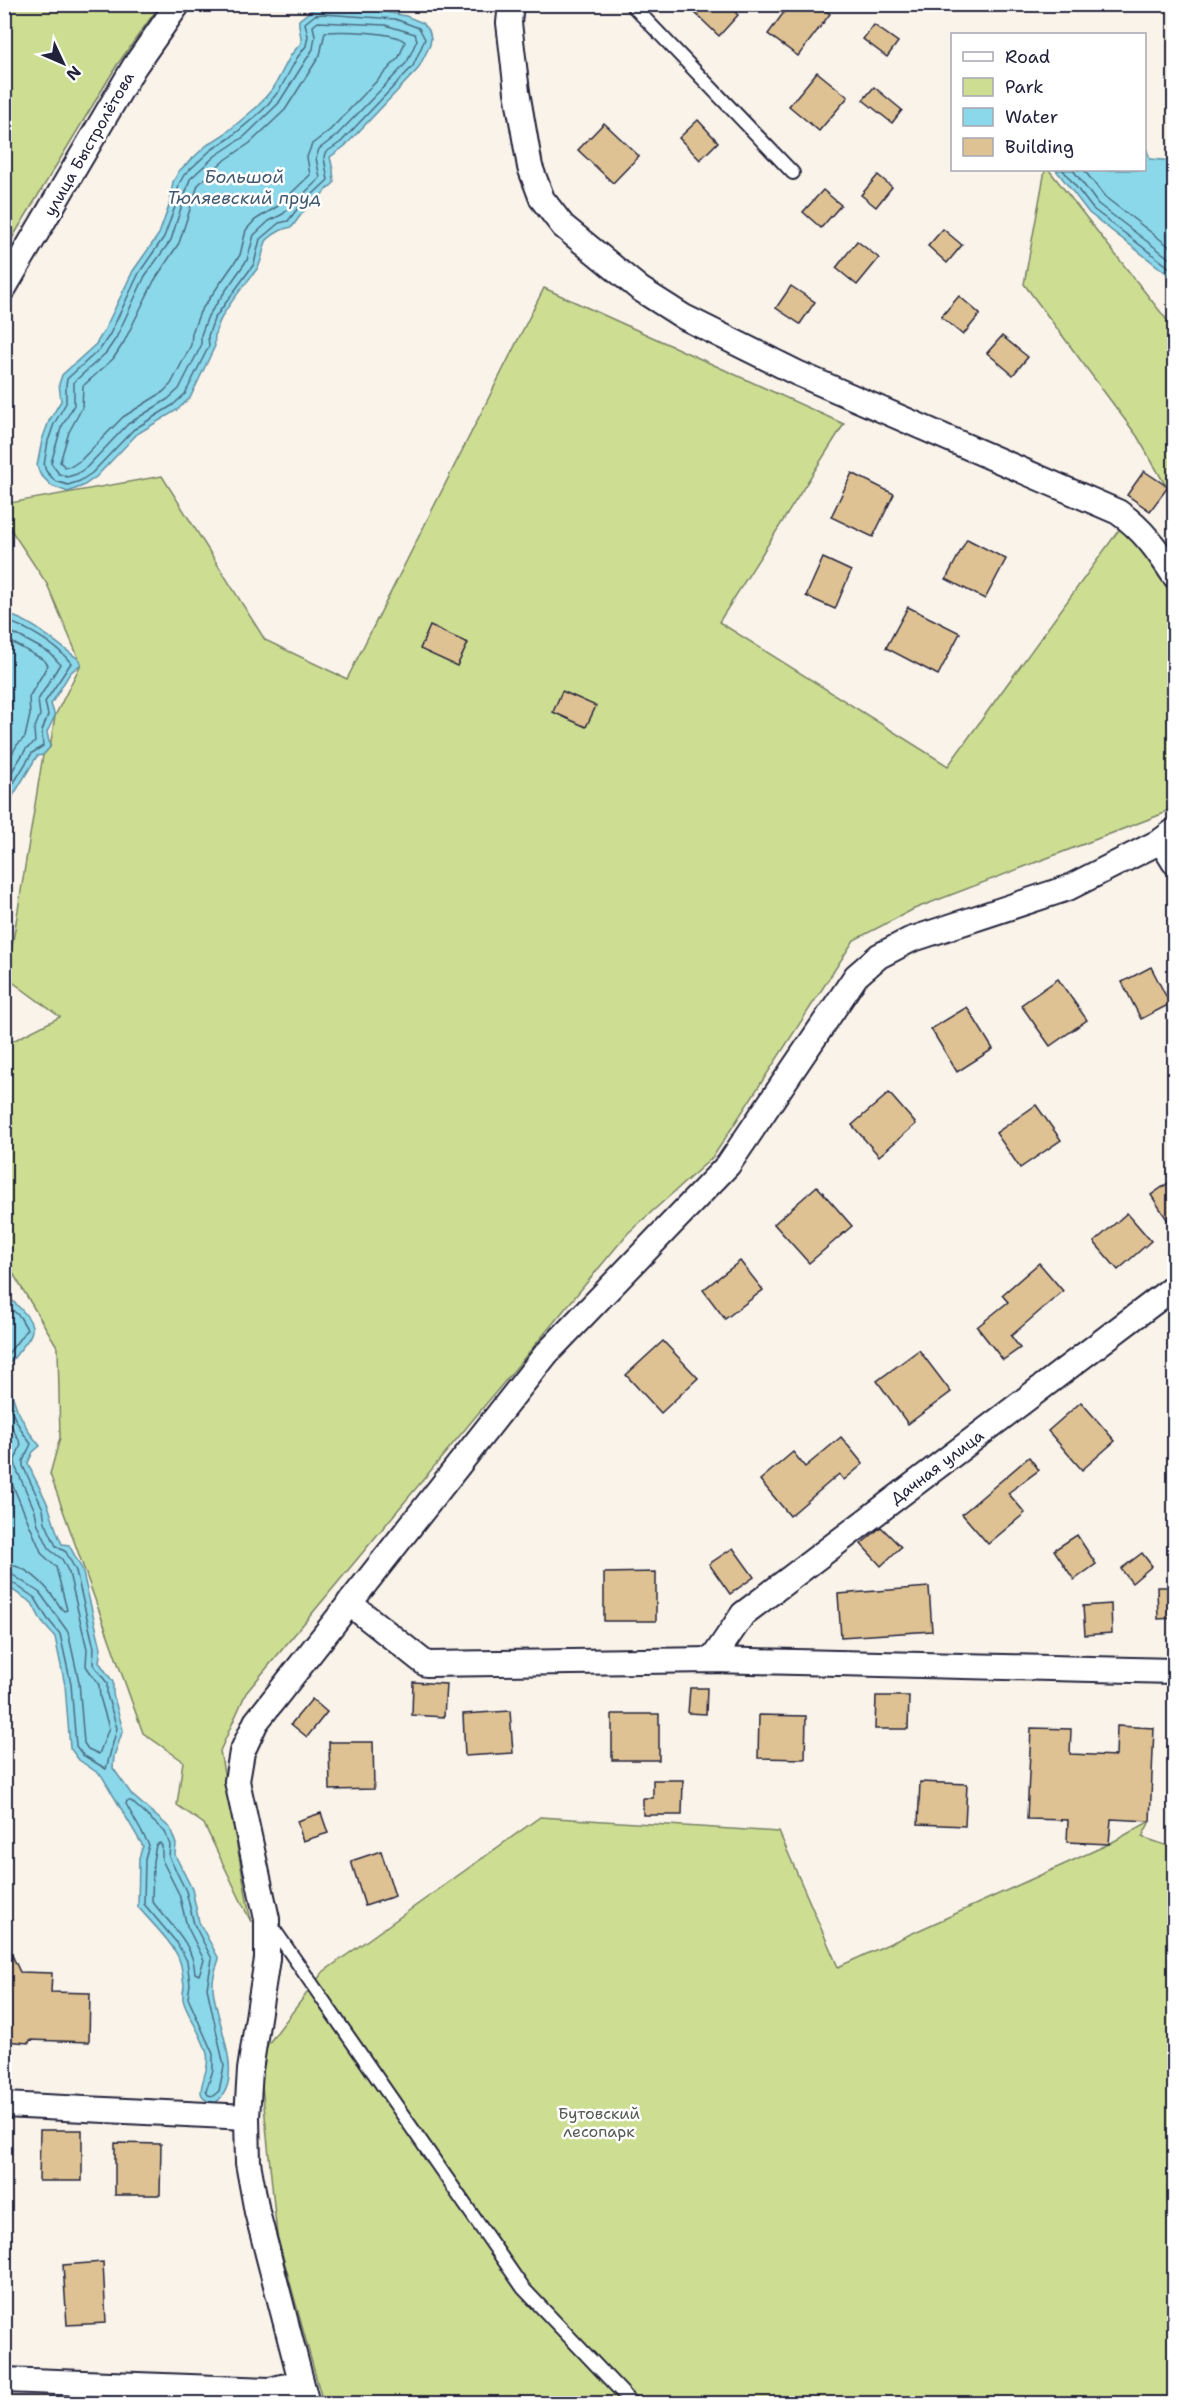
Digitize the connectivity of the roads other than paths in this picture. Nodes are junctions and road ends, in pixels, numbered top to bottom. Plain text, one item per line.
1 (178, 4) edge
2 (511, 4) edge
3 (631, 4) edge
4 (793, 172) dead end
5 (4, 288) edge
6 (1174, 575) edge
7 (1168, 836) edge
8 (1174, 862) edge
9 (1174, 1287) edge
10 (350, 1603) junction
11 (712, 1660) junction
12 (1174, 1671) edge
13 (267, 1919) junction
14 (4, 2105) edge
15 (247, 2116) junction
16 (4, 2380) edge
17 (304, 2393) edge
18 (633, 2403) edge

1 - 5 street, улица Быстролётова
2 - 6 street
3 - 4 lane
7 - 8 street
7 - 10 street
9 - 11 street, Дачная улица
10 - 11 street
10 - 13 street
11 - 12 street
13 - 15 street
13 - 18 lane
14 - 15 street
15 - 17 street
16 - 17 street

